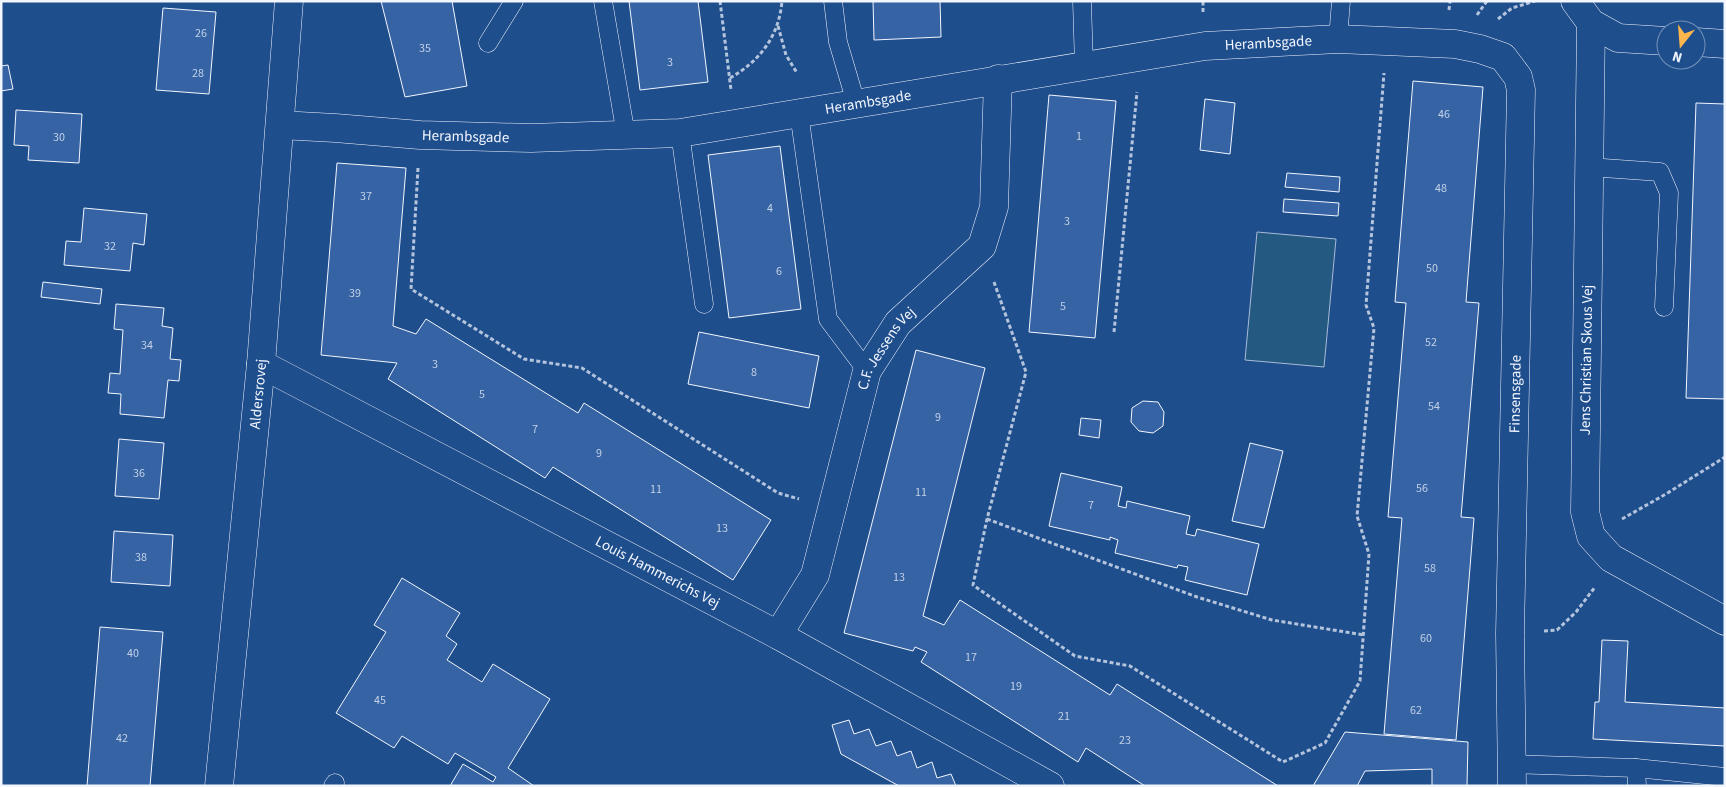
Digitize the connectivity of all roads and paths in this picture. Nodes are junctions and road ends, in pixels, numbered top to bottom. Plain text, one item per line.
1 (289, 1) edge
2 (514, 1) edge
3 (603, 1) edge
4 (720, 1) edge
5 (782, 1) edge
6 (833, 1) edge
7 (1082, 1) edge
8 (1341, 1) edge
9 (1575, 1) edge
10 (1591, 23) junction
11 (778, 25) junction
12 (1338, 39) junction
13 (1656, 40) edge
14 (1387, 41) junction
15 (488, 43) dead end
16 (1706, 43) edge
17 (1455, 44) joint
18 (1725, 44) edge
19 (1141, 57) junction
20 (1084, 66) junction
21 (797, 73) dead end
22 (730, 78) junction
23 (998, 79) junction
24 (856, 103) junction
25 (799, 113) junction
26 (736, 124) junction
27 (280, 125) junction
28 (680, 133) junction
29 (420, 135) junction
30 (626, 135) junction
31 (1589, 167) junction
32 (982, 246) junction
33 (704, 304) dead end
34 (1664, 307) dead end
35 (1114, 332) dead end
36 (261, 364) junction
37 (867, 371) junction
38 (1725, 457) edge
39 (832, 508) junction
40 (987, 519) junction
41 (1591, 536) junction
42 (1590, 595) dead end
43 (1576, 612) dead end
44 (1725, 621) edge
45 (778, 635) junction
46 (1364, 635) junction
47 (1512, 775) edge
48 (1636, 777) edge
49 (1725, 777) edge
50 (219, 786) edge
51 (1050, 786) edge

1 - 27 street, Aldersrovej
2 - 15 lane
3 - 30 lane
4 - 22 path
5 - 11 path
6 - 24 lane
7 - 20 lane
8 - 12 lane
9 - 10 street
10 - 13 street
10 - 31 street, Jens Christian Skous Vej
11 - 21 path
11 - 22 path
12 - 14 street, Herambsgade
12 - 19 street, Herambsgade
14 - 17 street, Herambsgade
14 - 46 path
16 - 18 street
17 - 47 street, Finsensgade
19 - 20 street, Herambsgade
19 - 35 path
20 - 23 street, Herambsgade
22 - 26 path
23 - 24 street, Herambsgade
23 - 32 street
24 - 25 street, Herambsgade
25 - 26 street, Herambsgade
25 - 37 lane
26 - 28 street, Herambsgade
27 - 29 street, Herambsgade
27 - 36 street, Aldersrovej
28 - 30 street, Herambsgade
28 - 33 lane
29 - 30 street, Herambsgade
29 - 39 path
31 - 34 lane
31 - 41 street, Jens Christian Skous Vej
32 - 37 street, C.F. Jessens Vej
32 - 40 path
36 - 45 street, Louis Hammerichs Vej
36 - 50 street, Aldersrovej
37 - 39 street, C.F. Jessens Vej
38 - 41 path
39 - 45 street, C.F. Jessens Vej
40 - 46 path
40 - 46 path
41 - 44 street, Jens Christian Skous Vej
42 - 43 path
45 - 51 street, Louis Hammerichs Vej
47 - 48 lane
48 - 49 lane

